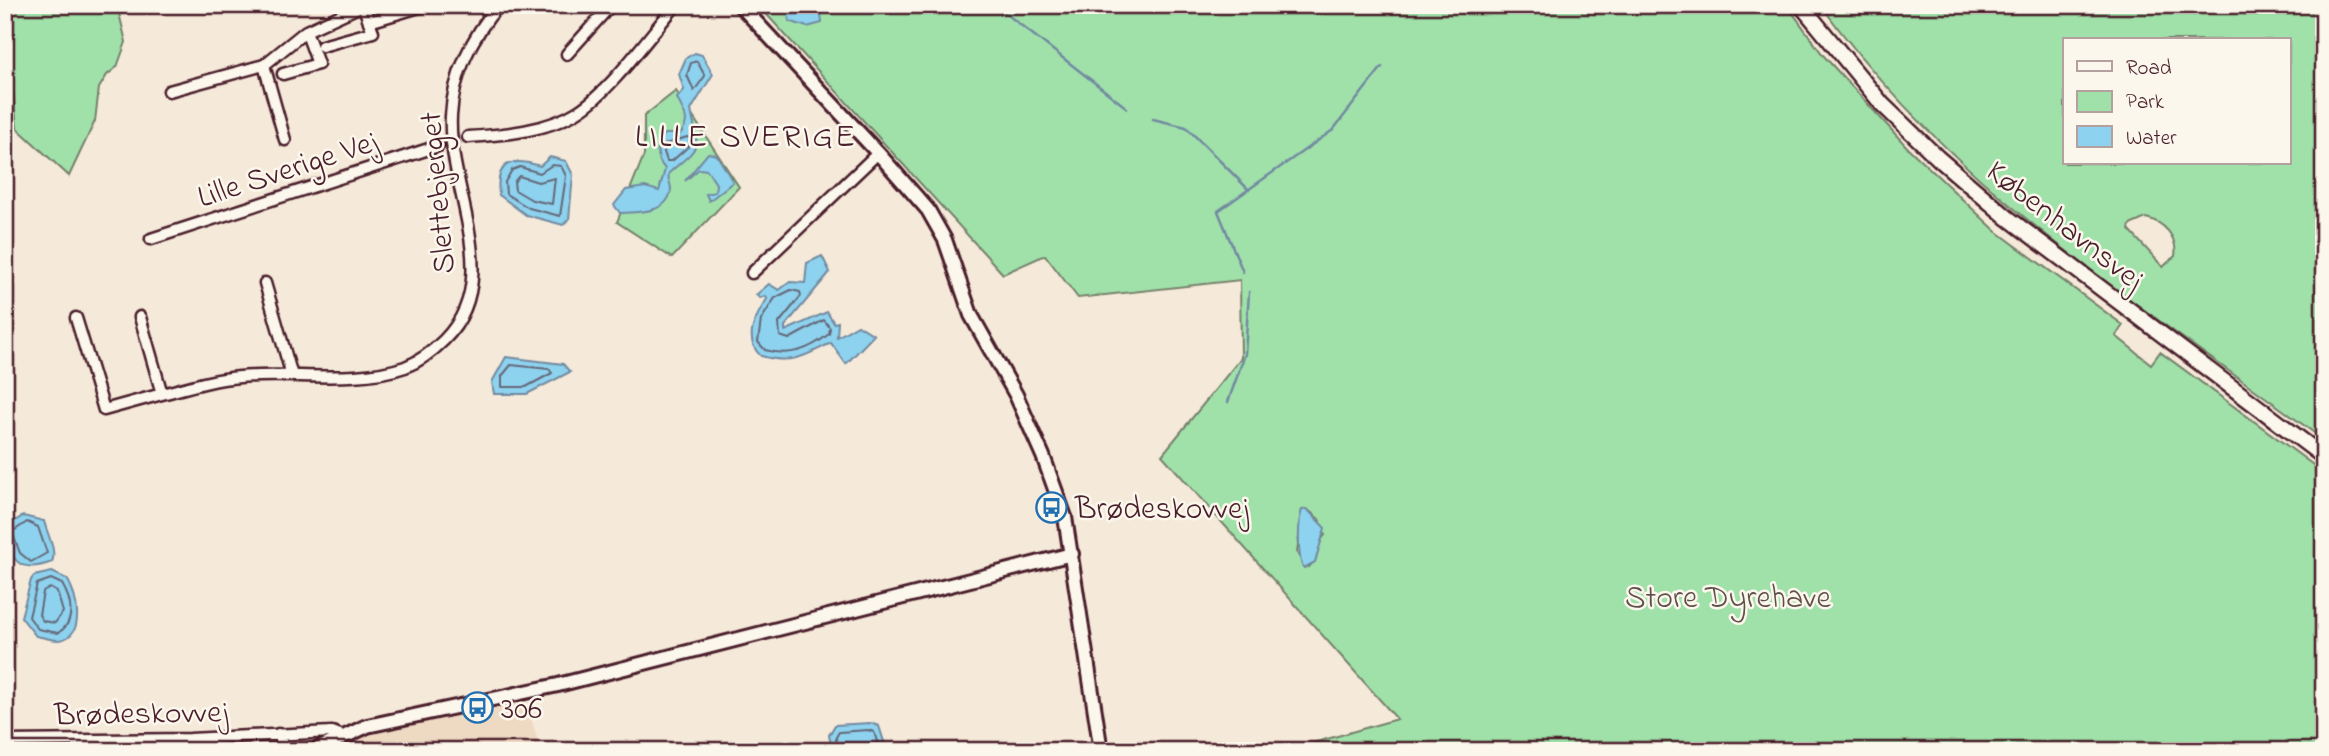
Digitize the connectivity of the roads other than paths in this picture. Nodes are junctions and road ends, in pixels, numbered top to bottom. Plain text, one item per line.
1 (363, 5) edge
2 (426, 5) edge
3 (611, 5) edge
4 (676, 5) edge
5 (740, 5) edge
6 (1801, 5) edge
7 (495, 6) edge
8 (369, 22) junction
9 (306, 31) junction
10 (322, 46) dead end
11 (567, 54) dead end
12 (264, 65) junction
13 (283, 74) dead end
14 (169, 91) dead end
15 (468, 137) tunnel mouth
16 (285, 140) dead end
17 (438, 146) tunnel mouth
18 (878, 153) junction
19 (151, 239) dead end
20 (752, 273) dead end
21 (265, 283) dead end
22 (140, 317) dead end
23 (76, 318) dead end
24 (292, 376) junction
25 (162, 394) junction
26 (2324, 457) edge
27 (1072, 554) junction
28 (278, 734) junction
29 (342, 736) junction
30 (5, 741) edge
31 (285, 751) edge
32 (314, 751) edge
33 (1101, 751) edge

1 - 8 street
1 - 9 street
2 - 8 street
3 - 11 street
4 - 15 street
5 - 18 street
6 - 26 main road, Københavnsvej
7 - 24 street, Slettebjerget
8 - 10 street
9 - 12 street
9 - 13 street
12 - 14 street
12 - 16 street
17 - 19 street, Lille Sverige Vej
18 - 20 street
18 - 27 street
21 - 24 street
22 - 25 street
23 - 25 street, Slettebjerget
24 - 25 street, Slettebjerget
27 - 29 street, Brødeskovvej
27 - 33 street
28 - 29 street, Brødeskovvej
28 - 30 street, Brødeskovvej
28 - 31 street
29 - 32 street, Brødeskovvej

